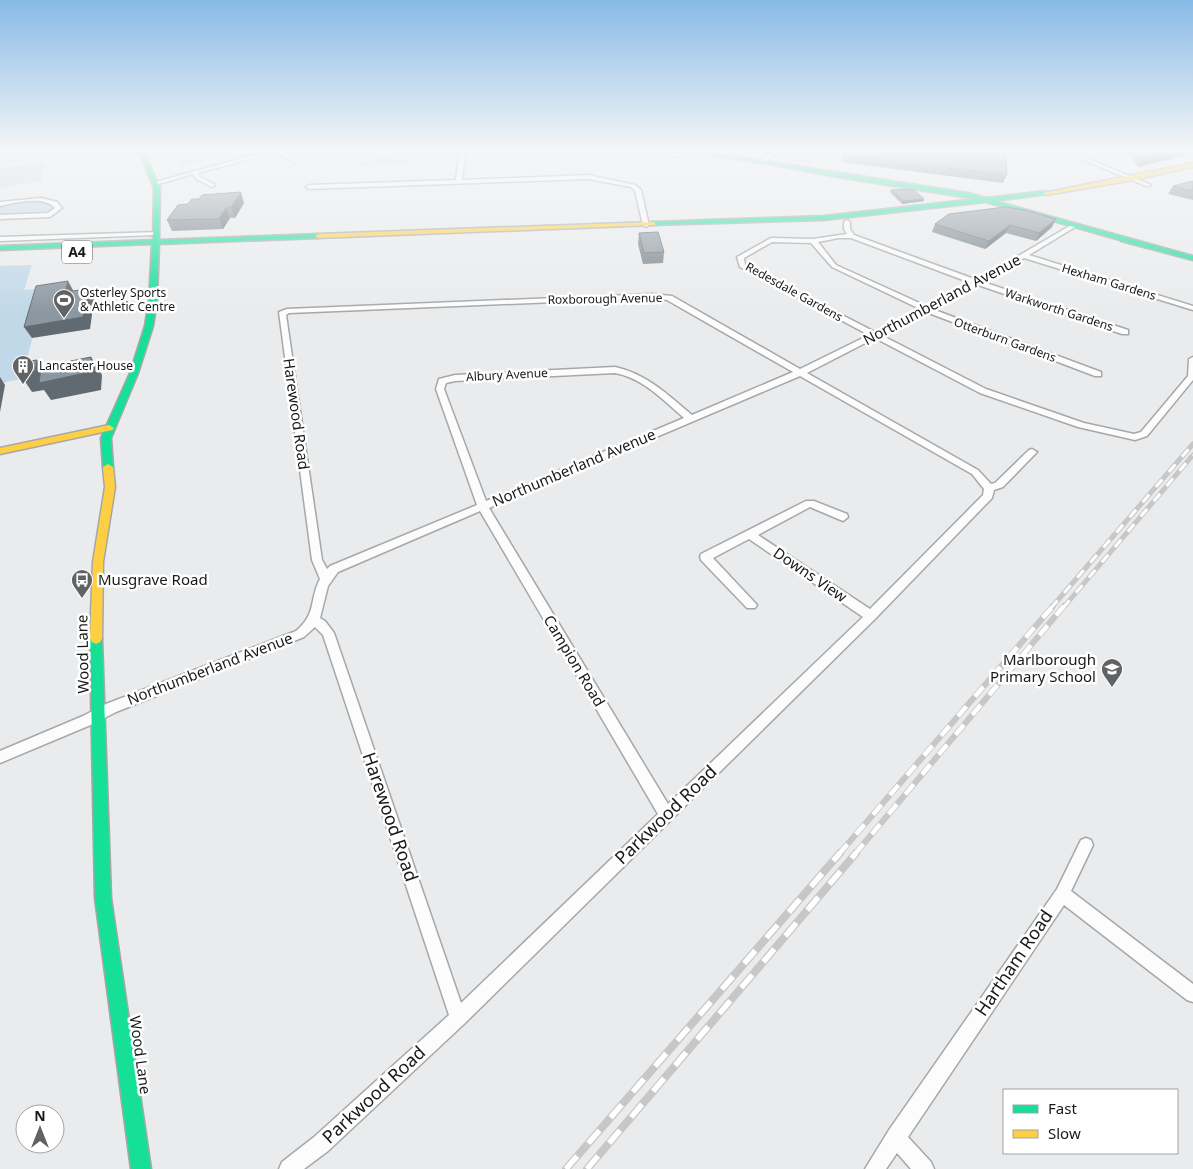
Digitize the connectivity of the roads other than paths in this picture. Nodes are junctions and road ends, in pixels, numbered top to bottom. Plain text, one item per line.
1 (56, 205) edge
2 (158, 205) edge
3 (641, 205) edge
4 (950, 205) edge
5 (1006, 205) edge
6 (1038, 205) edge
7 (1018, 208) junction
8 (902, 210) junction
9 (0, 217) edge
10 (847, 222) junction
11 (646, 225) junction
12 (1074, 226) junction
13 (852, 236) junction
14 (0, 239) edge
15 (813, 241) junction
16 (155, 242) junction
17 (0, 248) edge
18 (0, 254) edge
19 (1024, 256) junction
20 (1193, 258) edge
21 (976, 282) junction
22 (925, 308) junction
23 (1193, 308) edge
24 (287, 311) joint
25 (1125, 332) dead end
26 (874, 336) junction
27 (1193, 359) edge
28 (799, 373) junction
29 (1098, 374) dead end
30 (690, 418) junction
31 (109, 428) junction
32 (0, 451) edge
33 (1032, 452) dead end
34 (989, 488) junction
35 (483, 507) junction
36 (843, 517) dead end
37 (750, 534) junction
38 (325, 577) junction
39 (751, 605) dead end
40 (871, 616) junction
41 (315, 621) junction
42 (98, 714) junction
43 (0, 757) edge
44 (666, 815) junction
45 (1086, 845) dead end
46 (1062, 894) junction
47 (1193, 994) edge
48 (458, 1018) junction
49 (896, 1137) junction
50 (141, 1169) edge
51 (290, 1169) edge
52 (875, 1169) edge
53 (924, 1169) edge

1 - 9 street
2 - 16 main road, Wood Lane
3 - 11 street
4 - 8 main road, A4
5 - 7 main road
6 - 7 main road, A4
7 - 8 main road, A4
7 - 10 main road, A4
7 - 12 main road
8 - 11 main road, A4
10 - 13 street
10 - 16 main road, A4
11 - 16 main road, A4
12 - 19 street, Northumberland Avenue
12 - 20 main road
13 - 15 street, Redesdale Gardens
13 - 21 street, Warkworth Gardens
14 - 16 street
15 - 22 street, Otterburn Gardens
15 - 26 street, Redesdale Gardens
16 - 17 main road, A4
16 - 18 main road, A4
16 - 31 main road, Wood Lane
19 - 21 street, Northumberland Avenue
19 - 23 street, Hexham Gardens
21 - 22 street, Northumberland Avenue
21 - 25 street, Warkworth Gardens
22 - 26 street, Northumberland Avenue
22 - 29 street, Otterburn Gardens
24 - 28 street, Roxborough Avenue
24 - 38 street, Harewood Road
26 - 27 street, Redesdale Gardens
26 - 28 street, Northumberland Avenue
28 - 30 street, Northumberland Avenue
28 - 34 street, Roxborough Avenue
30 - 35 street, Northumberland Avenue
30 - 35 street, Albury Avenue
31 - 32 main road
31 - 42 main road, Wood Lane
33 - 34 street, Parkwood Road
34 - 40 street, Parkwood Road
35 - 38 street, Northumberland Avenue
35 - 44 street, Campion Road
36 - 37 street
37 - 39 street
37 - 40 street, Downs View
38 - 41 street
40 - 44 street, Parkwood Road
41 - 42 street, Northumberland Avenue
41 - 48 street, Harewood Road
42 - 43 street
42 - 50 main road, Wood Lane
44 - 48 street, Parkwood Road
45 - 46 street
46 - 47 street, Hartham Road
46 - 49 street, Hartham Road
48 - 51 street, Parkwood Road
49 - 52 street, Hartham Road
49 - 53 street

